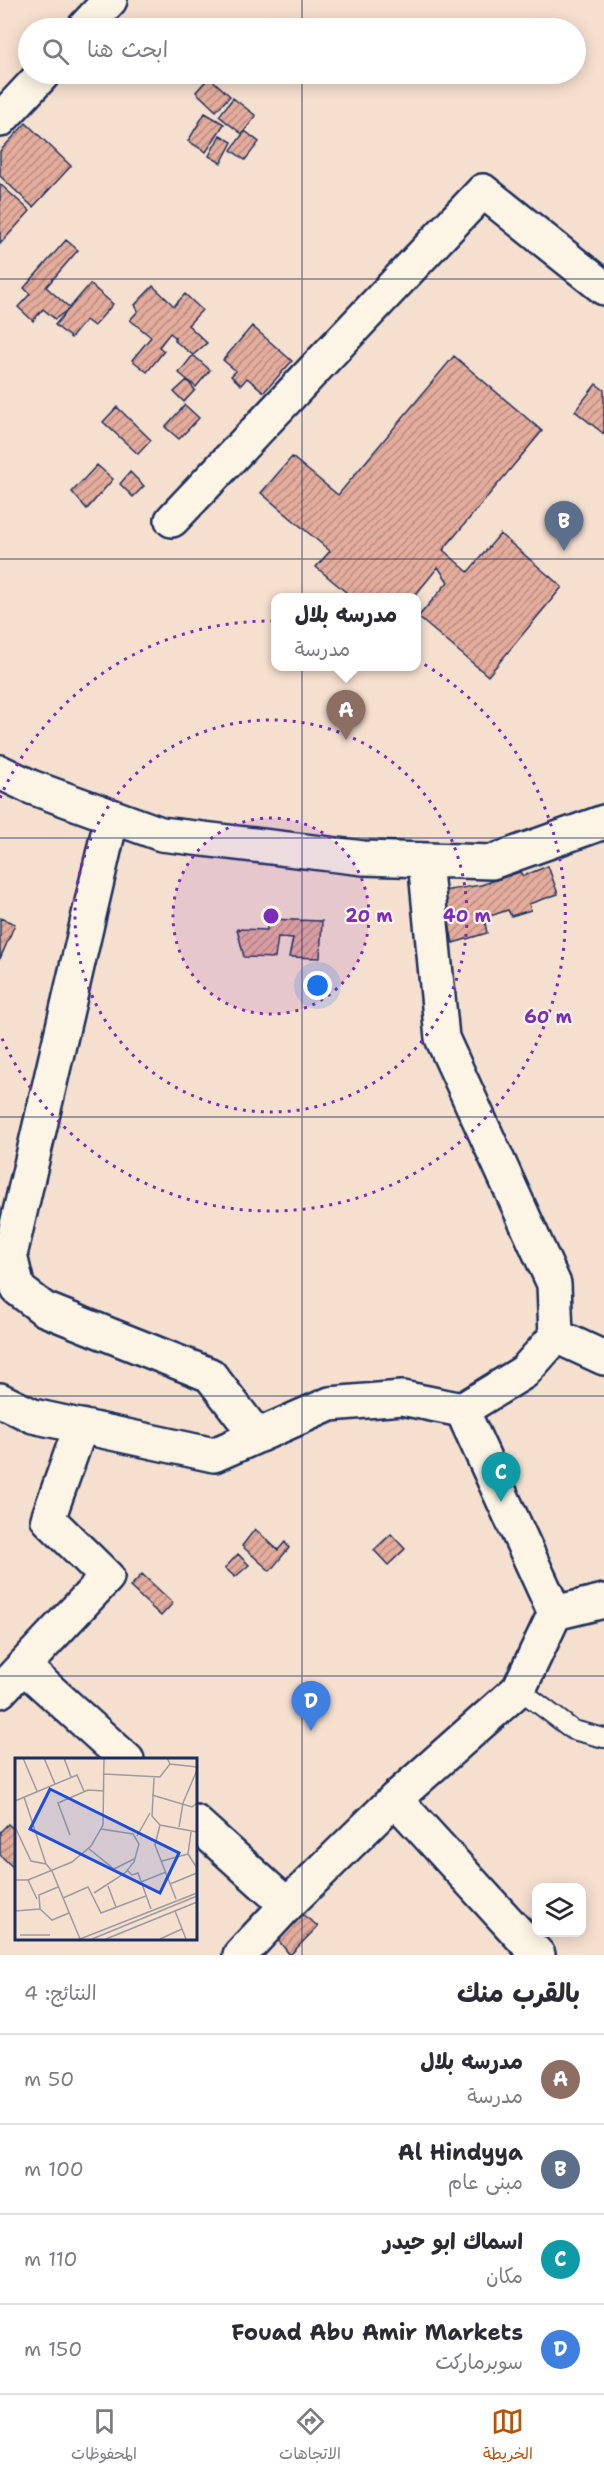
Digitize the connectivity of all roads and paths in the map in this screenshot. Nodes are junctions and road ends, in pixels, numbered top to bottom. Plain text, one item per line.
1 (110, 0) edge
2 (93, 18) edge
3 (34, 84) edge
4 (0, 120) edge
5 (604, 288) edge
6 (172, 520) dead end
7 (0, 772) edge
8 (112, 816) junction
9 (604, 822) edge
10 (424, 860) junction
11 (556, 1336) junction
12 (604, 1358) edge
13 (0, 1400) edge
14 (462, 1410) junction
15 (81, 1426) junction
16 (257, 1436) junction
17 (604, 1601) edge
18 (555, 1613) junction
19 (24, 1667) junction
20 (519, 1689) junction
21 (0, 1691) edge
22 (604, 1738) edge
23 (125, 1758) edge
24 (395, 1799) junction
25 (196, 1823) edge
26 (286, 1905) junction
27 (240, 1955) edge
28 (538, 1955) edge

1 - 2 street
3 - 4 street
5 - 6 street
7 - 8 street
8 - 10 street
8 - 16 street
9 - 10 street
10 - 11 street
11 - 12 street
11 - 14 street
13 - 15 street
14 - 16 street
14 - 18 street
15 - 16 street
15 - 19 street
17 - 18 street
18 - 20 street
19 - 21 street
19 - 23 street
20 - 22 lane
20 - 24 street
24 - 26 street
24 - 28 street
25 - 26 street
26 - 27 street

